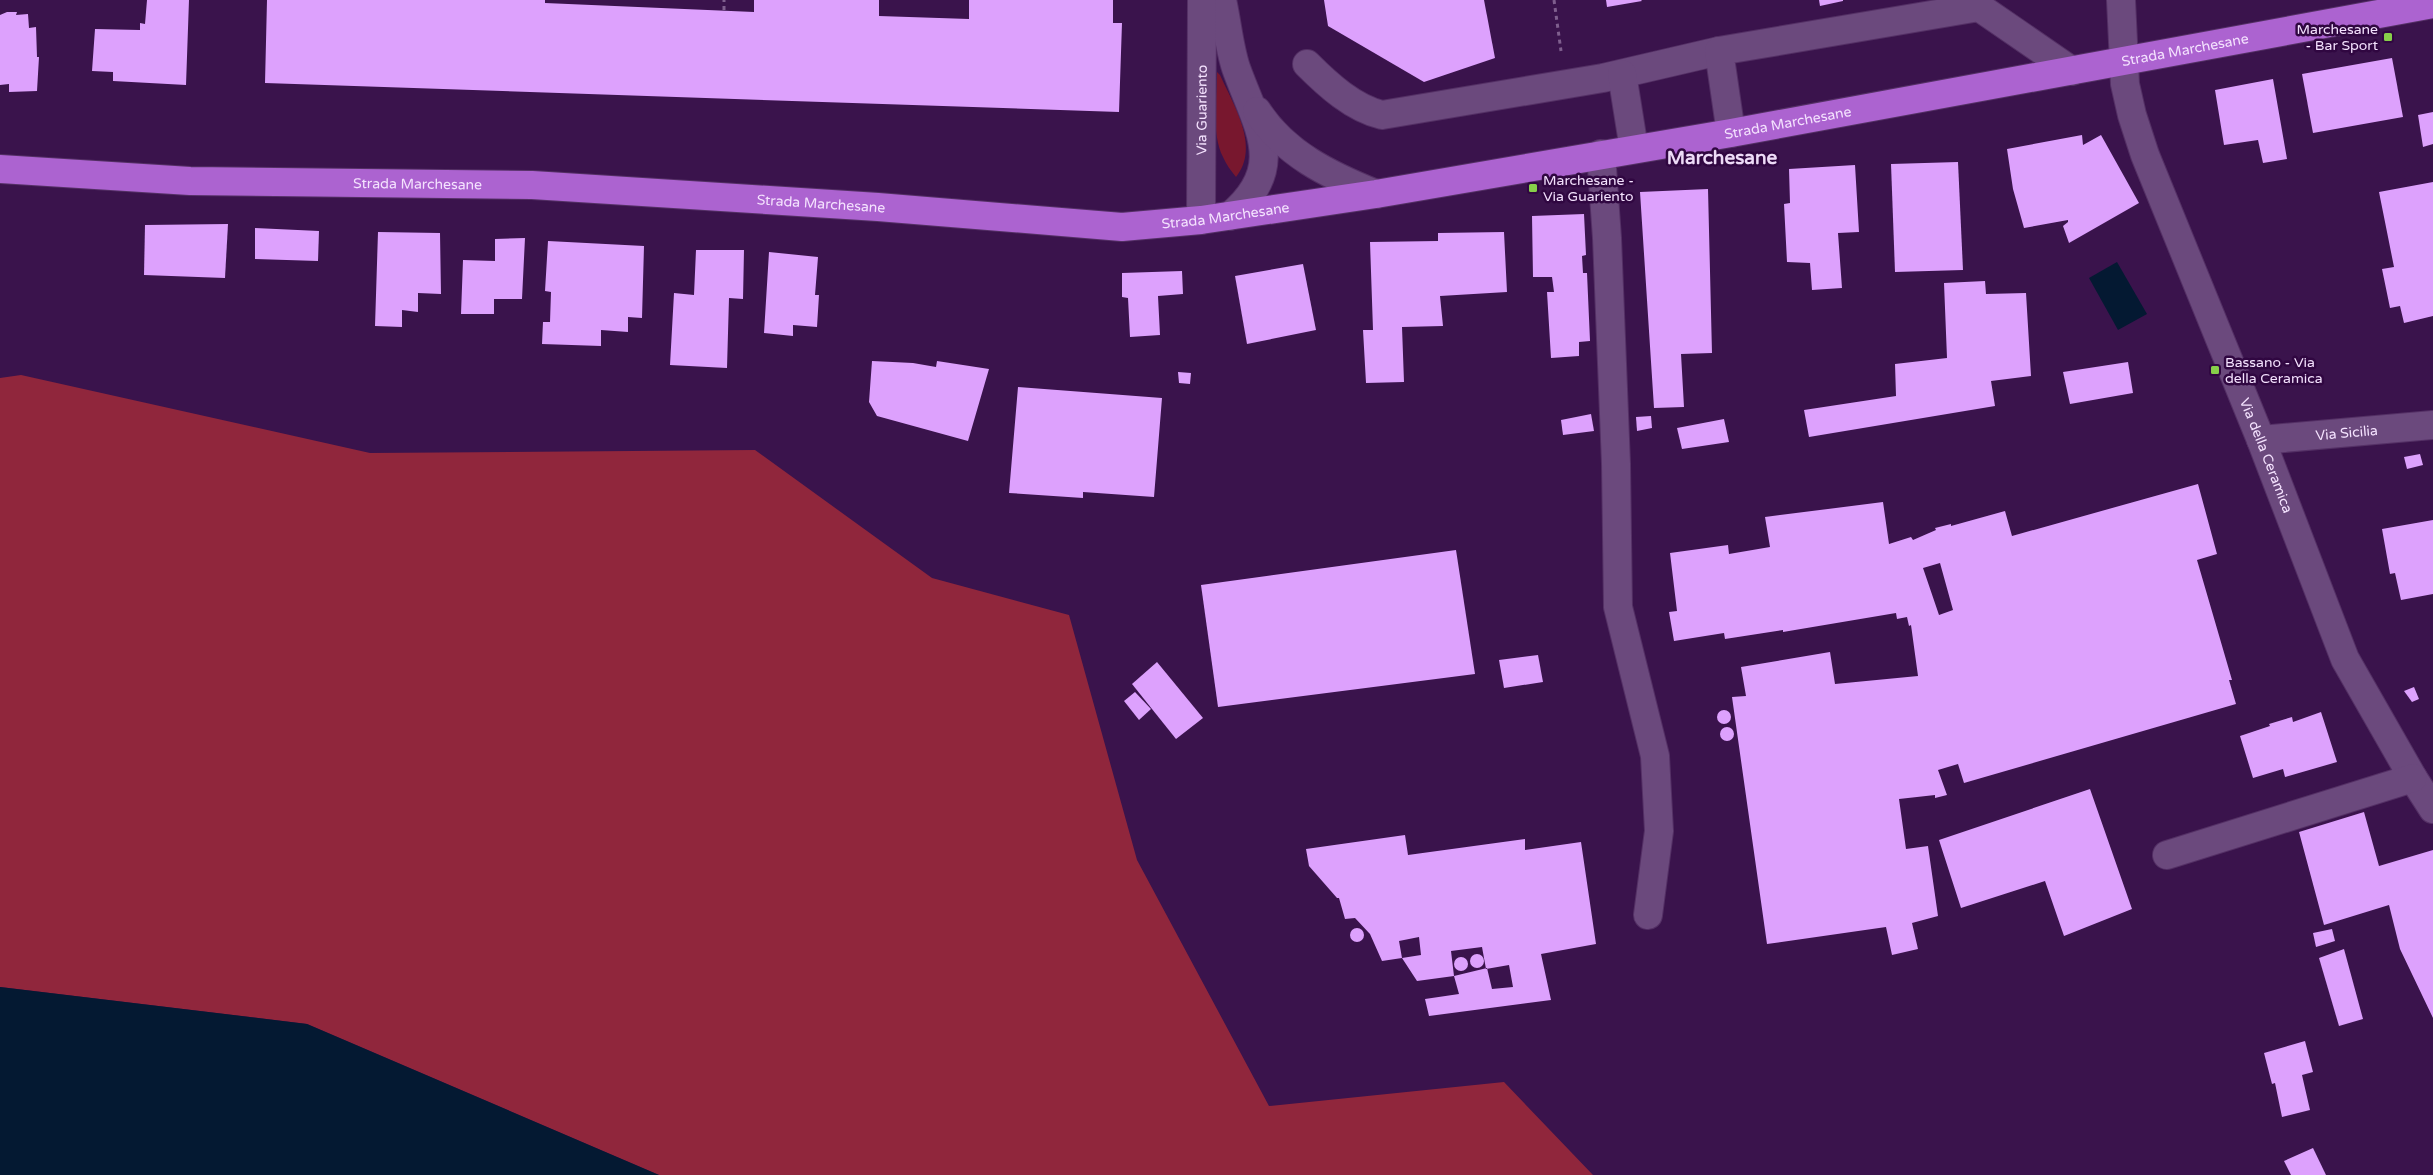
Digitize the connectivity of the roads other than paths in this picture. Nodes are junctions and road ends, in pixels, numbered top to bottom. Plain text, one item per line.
1 (1202, 0) edge
2 (1222, 0) edge
3 (2121, 0) edge
4 (2433, 4) edge
5 (1719, 51) junction
6 (2124, 61) junction
7 (1307, 64) dead end
8 (2072, 71) junction
9 (1622, 74) junction
10 (1248, 97) junction
11 (1731, 133) junction
12 (1634, 149) junction
13 (1601, 154) junction
14 (0, 169) edge
15 (1376, 194) junction
16 (1230, 216) junction
17 (1201, 220) junction
18 (2433, 425) edge
19 (2261, 440) junction
20 (2412, 778) junction
21 (2433, 809) edge
22 (2167, 855) dead end
23 (1648, 915) dead end

1 - 17 street, Via Guariento
2 - 10 street
3 - 6 street, Via della Ceramica
4 - 6 main road, Strada Marchesane
5 - 8 street
5 - 9 street
5 - 11 street
6 - 8 main road, Strada Marchesane
6 - 19 street, Via della Ceramica
7 - 9 street
8 - 11 main road, Strada Marchesane
9 - 12 street
10 - 15 street
10 - 16 street
11 - 12 main road, Strada Marchesane
12 - 13 main road, Strada Marchesane
13 - 15 main road, Strada Marchesane
13 - 23 street
14 - 17 main road, Strada Marchesane
15 - 16 main road, Strada Marchesane
16 - 17 main road, Strada Marchesane
18 - 19 street, Via Sicilia
19 - 20 street, Via della Ceramica
20 - 21 street, Via della Ceramica
20 - 22 street

